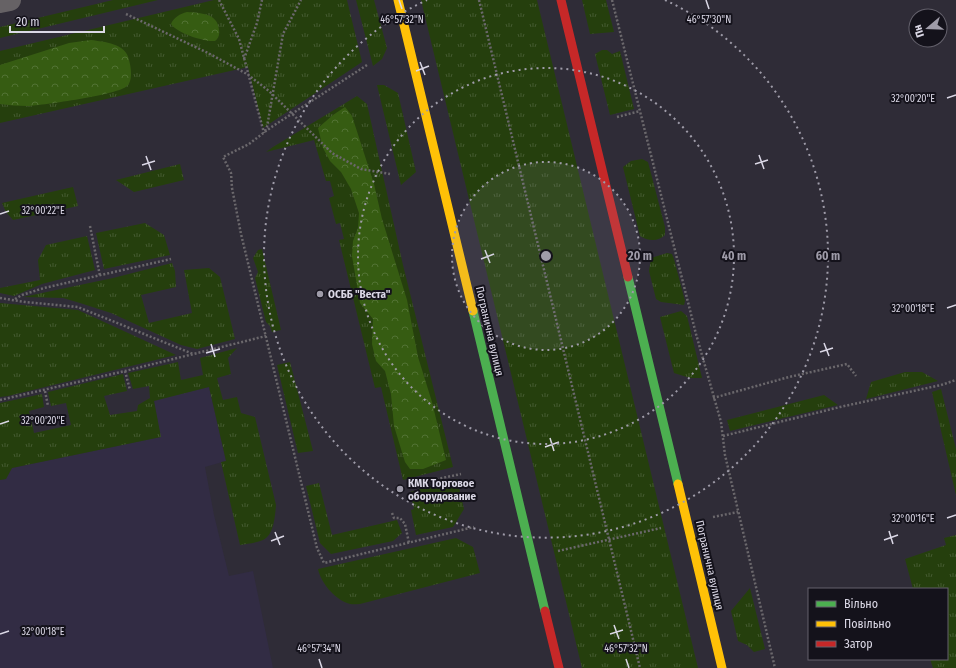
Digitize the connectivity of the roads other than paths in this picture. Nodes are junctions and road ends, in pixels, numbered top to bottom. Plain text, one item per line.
1 (10, 0) edge
2 (398, 0) edge
3 (562, 0) edge
4 (0, 2) edge
5 (559, 668) edge
6 (722, 668) edge

1 - 4 street
2 - 5 main road, Погранична вулиця
3 - 6 main road, Погранична вулиця

